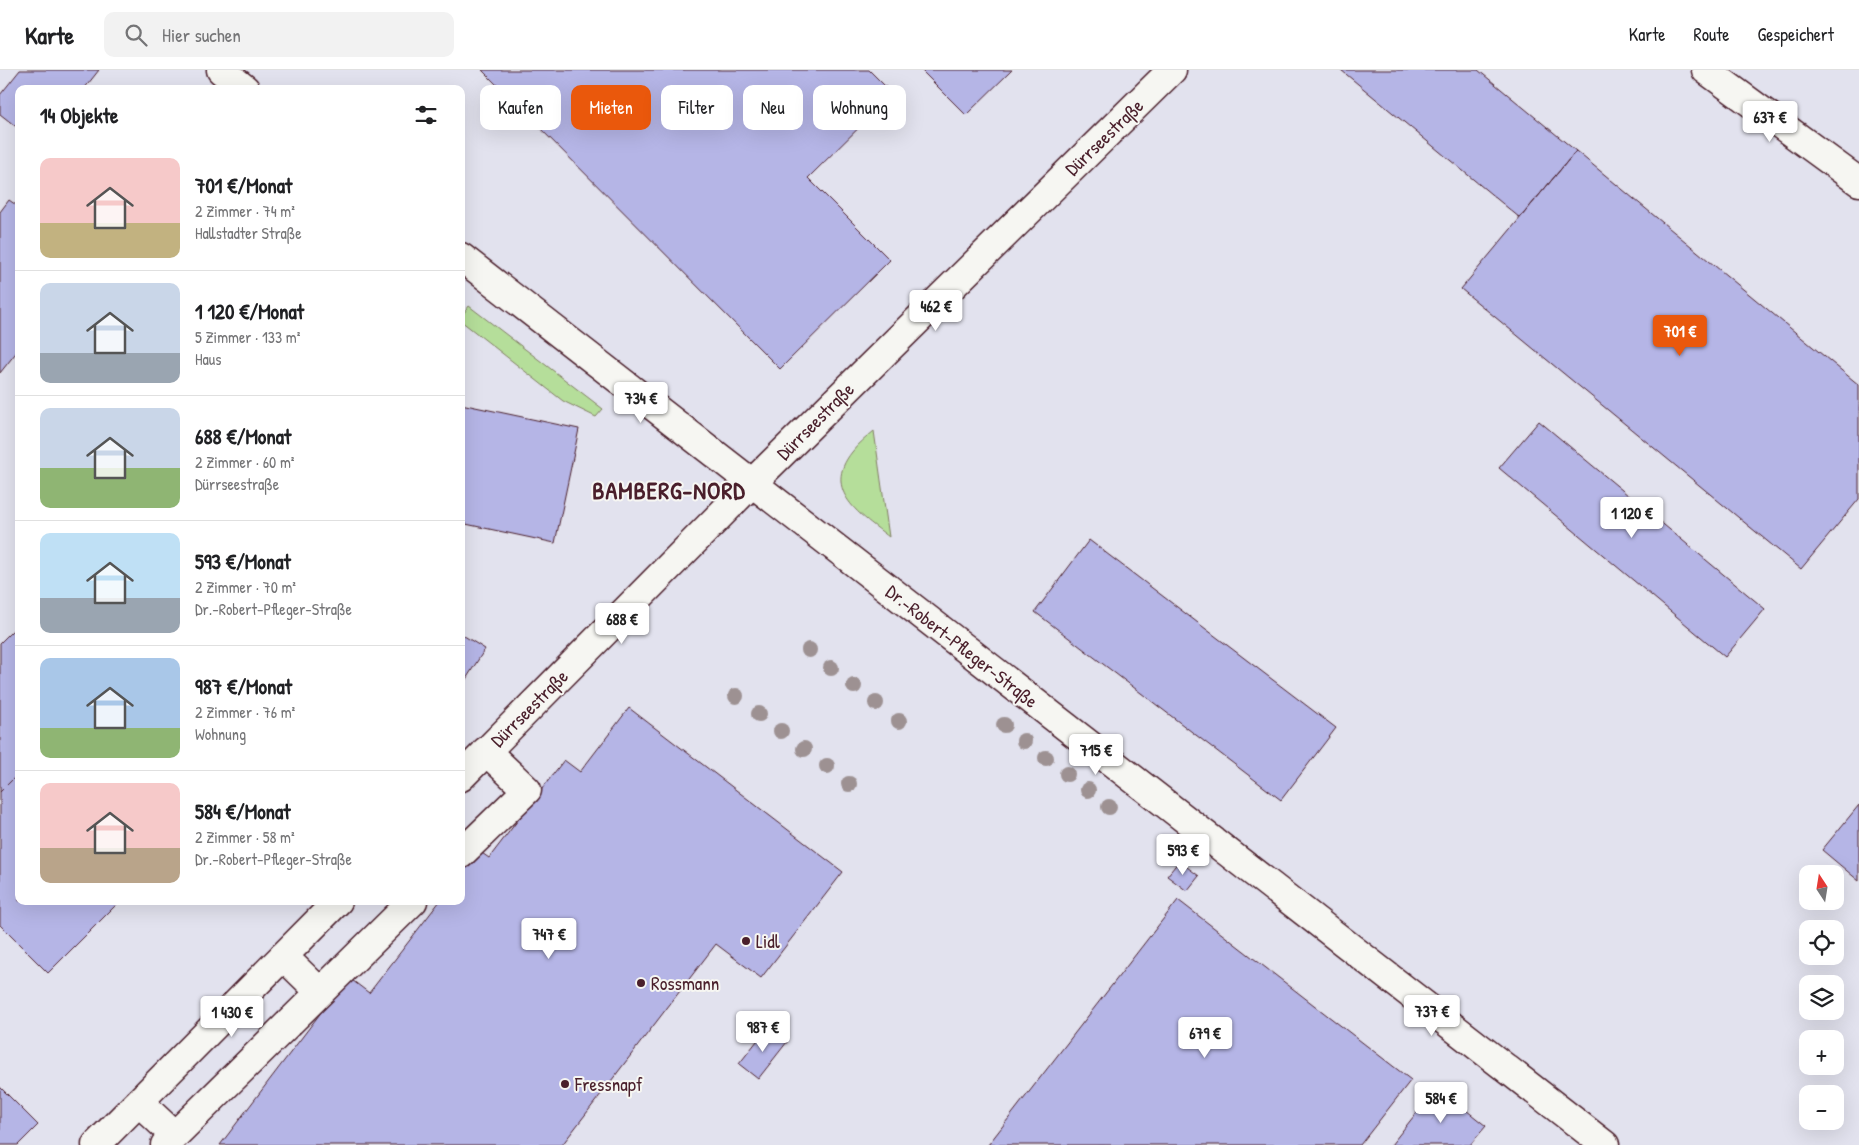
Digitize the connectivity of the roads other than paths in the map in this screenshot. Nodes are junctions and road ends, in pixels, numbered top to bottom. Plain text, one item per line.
1 (222, 70) edge
2 (1172, 70) edge
3 (1706, 70) edge
4 (241, 85) edge
5 (1859, 182) edge
6 (465, 260) edge
7 (752, 483) junction
8 (486, 751) junction
9 (465, 772) edge
10 (465, 850) edge
11 (334, 905) edge
12 (409, 905) edge
13 (283, 956) junction
14 (320, 992) junction
15 (139, 1102) junction
16 (170, 1140) edge
17 (96, 1145) edge
18 (1605, 1145) edge

1 - 4 street
2 - 7 street, Dürrseestraße
3 - 5 street
6 - 7 street, Dr.-Robert-Pfleger-Straße
7 - 8 street, Dürrseestraße
7 - 18 street, Dr.-Robert-Pfleger-Straße
8 - 9 street, Dürrseestraße
8 - 10 street
11 - 13 street
12 - 14 street
13 - 14 street
13 - 15 street
14 - 16 street
15 - 16 street
15 - 17 street

